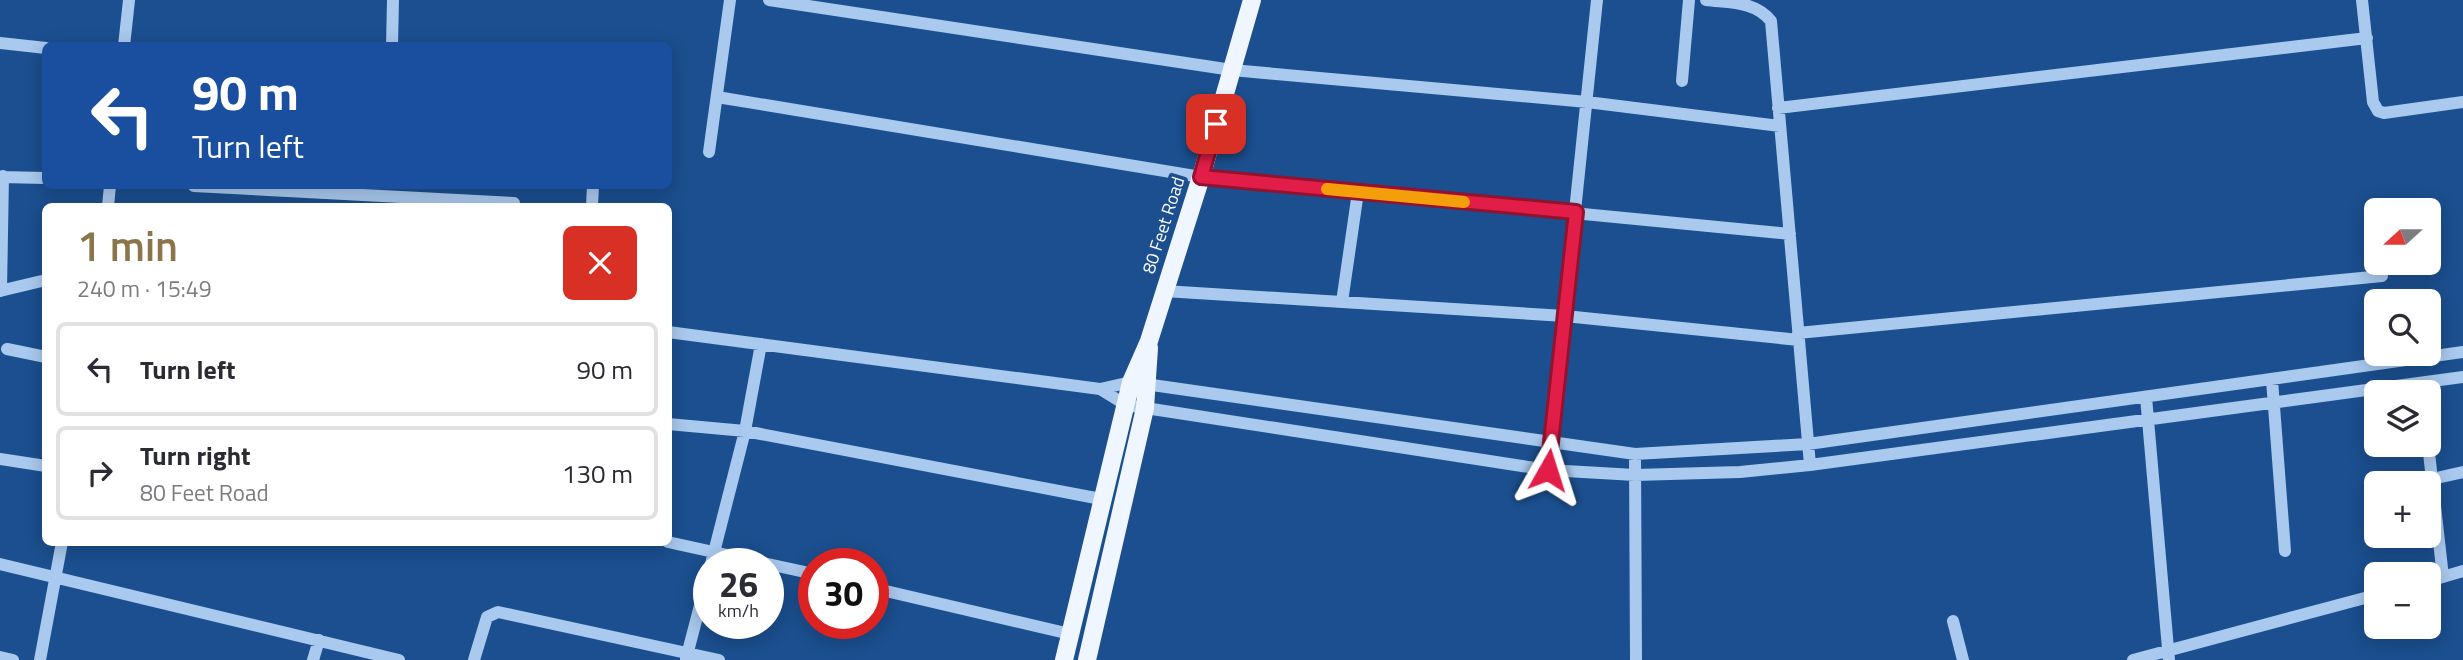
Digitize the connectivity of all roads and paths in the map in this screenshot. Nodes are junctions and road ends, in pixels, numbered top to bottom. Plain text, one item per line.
1 (129, 0) edge
2 (393, 0) edge
3 (730, 0) edge
4 (769, 0) edge
5 (1252, 0) edge
6 (1597, 0) edge
7 (1689, 0) edge
8 (1706, 0) edge
9 (2362, 0) edge
10 (793, 2) edge
11 (1764, 5) edge
12 (2367, 38) junction
13 (124, 42) edge
14 (392, 42) edge
15 (0, 43) edge
16 (42, 48) edge
17 (1231, 70) junction
18 (1682, 81) dead end
19 (717, 97) junction
20 (1587, 102) junction
21 (2463, 102) edge
22 (1778, 108) junction
23 (1780, 126) junction
24 (709, 152) dead end
25 (1, 176) edge
26 (1201, 177) junction
27 (42, 178) edge
28 (309, 189) edge
29 (386, 191) edge
30 (1358, 192) junction
31 (514, 203) dead end
32 (1576, 212) junction
33 (1790, 234) junction
34 (2382, 276) dead end
35 (42, 281) edge
36 (1, 291) edge
37 (1164, 291) junction
38 (1342, 302) junction
39 (1565, 316) junction
40 (672, 333) edge
41 (1799, 337) junction
42 (761, 344) junction
43 (7, 349) dead end
44 (2463, 352) edge
45 (42, 356) edge
46 (2463, 377) edge
47 (2272, 380) junction
48 (2441, 382) edge
49 (1140, 384) junction
50 (1100, 388) junction
51 (2364, 393) edge
52 (2146, 397) junction
53 (2274, 402) junction
54 (1126, 405) junction
55 (1145, 408) junction
56 (2147, 418) junction
57 (672, 424) edge
58 (745, 431) junction
59 (1551, 444) junction
60 (1808, 444) junction
61 (1635, 454) junction
62 (0, 459) edge
63 (42, 465) edge
64 (1810, 465) junction
65 (1548, 470) junction
66 (2463, 472) edge
67 (1635, 475) junction
68 (2441, 477) edge
69 (1101, 499) junction
70 (672, 543) edge
71 (61, 546) edge
72 (714, 548) edge
73 (2440, 548) edge
74 (693, 551) edge
75 (2285, 551) dead end
76 (0, 564) edge
77 (2463, 571) edge
78 (56, 577) junction
79 (2443, 577) joint
80 (889, 592) edge
81 (2364, 598) edge
82 (1953, 621) dead end
83 (693, 633) edge
84 (1070, 634) junction
85 (318, 640) junction
86 (2168, 655) edge
87 (687, 656) edge
88 (0, 657) edge
89 (13, 660) edge
90 (40, 660) edge
91 (313, 660) edge
92 (399, 660) edge
93 (474, 660) edge
94 (719, 660) edge
95 (1064, 660) edge
96 (1087, 660) edge
97 (1636, 660) edge
98 (1963, 660) edge
99 (2133, 660) edge

1 - 13 street
2 - 14 street
3 - 19 street
4 - 10 street
5 - 17 main road, 80 Feet Road
6 - 20 street
7 - 18 street
8 - 11 street
9 - 12 street
10 - 17 street
11 - 22 street
12 - 21 street
12 - 22 street
15 - 16 street
17 - 20 street
17 - 26 main road, 80 Feet Road
19 - 24 street
19 - 26 street
20 - 23 street
20 - 32 street
22 - 23 street
23 - 33 street
25 - 27 street
25 - 36 street
26 - 30 street
26 - 37 main road, 80 Feet Road
28 - 29 street
29 - 31 street
30 - 32 street
30 - 38 street
32 - 33 street
32 - 39 street
33 - 41 street
34 - 41 street
35 - 36 street
37 - 38 street
37 - 49 main road, 80 Feet Road
38 - 39 street
39 - 41 street
39 - 59 street
40 - 42 street
41 - 60 street
42 - 50 street
42 - 58 street
43 - 45 street
44 - 47 street
46 - 48 street
47 - 52 street
47 - 53 street
49 - 50 street
49 - 54 main road
49 - 55 main road
49 - 59 street
50 - 54 street
51 - 53 street
52 - 56 street
52 - 60 street
53 - 56 street
53 - 75 street
54 - 55 street
54 - 69 main road
55 - 65 street
55 - 96 main road
56 - 64 street
56 - 86 street
57 - 58 street
58 - 69 street
58 - 72 street
59 - 61 street
59 - 65 street
60 - 61 street
60 - 64 street
61 - 67 street
62 - 63 street
64 - 67 street
65 - 67 street
66 - 68 street
67 - 97 street
69 - 84 main road
70 - 74 street
71 - 78 street
73 - 79 street
76 - 78 street
77 - 79 street
78 - 85 street
78 - 90 street
80 - 84 street
81 - 86 street
82 - 98 street
83 - 87 street
84 - 95 main road
85 - 91 street
85 - 92 street
86 - 99 street
87 - 93 street
87 - 94 street
88 - 89 street

